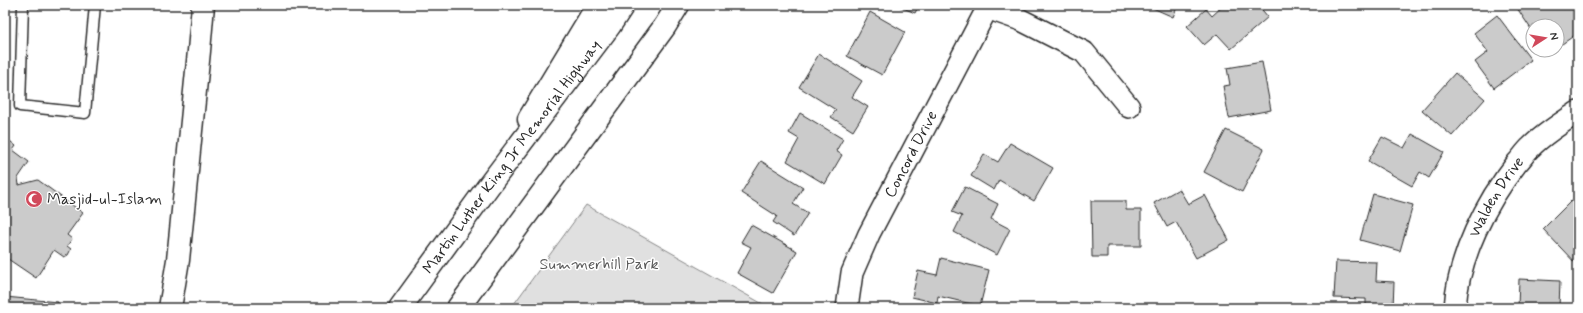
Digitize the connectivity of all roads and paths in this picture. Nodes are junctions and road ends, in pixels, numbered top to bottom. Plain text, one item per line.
1 (23, 5) edge
2 (95, 5) edge
3 (202, 5) edge
4 (598, 5) edge
5 (623, 5) edge
6 (678, 5) edge
7 (988, 7) edge
8 (1129, 107) dead end
9 (1578, 112) edge
10 (490, 184) junction
11 (170, 308) edge
12 (400, 308) edge
13 (458, 308) edge
14 (847, 308) edge
15 (1455, 308) edge

1 - 2 lane
3 - 11 main road
4 - 10 main road
5 - 10 main road, Martin Luther King Jr Memorial Highway
6 - 13 main road
7 - 8 street
7 - 14 street, Concord Drive
9 - 15 street, Walden Drive
10 - 12 main road, Martin Luther King Jr Memorial Highway

